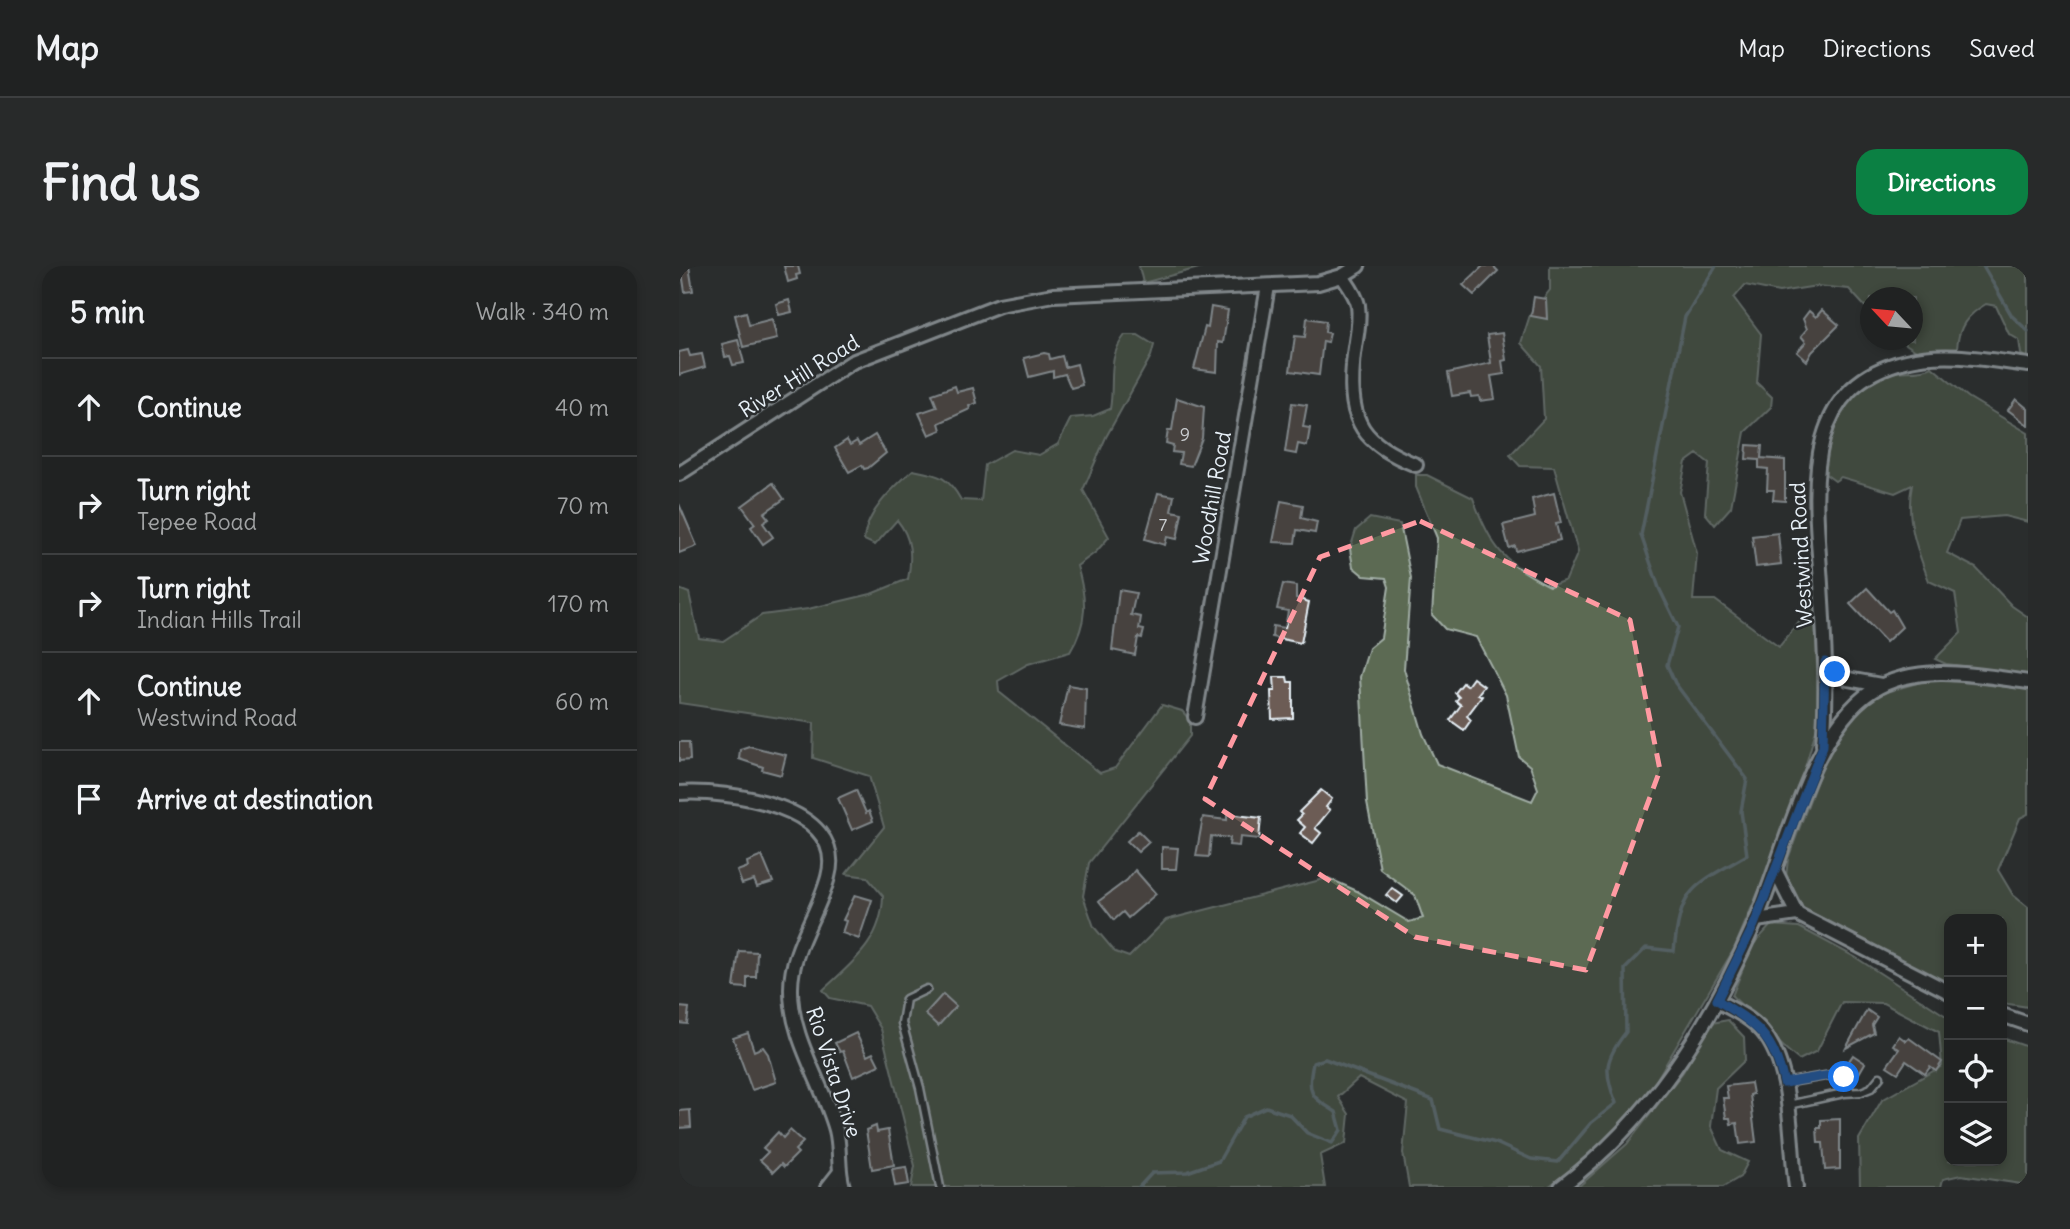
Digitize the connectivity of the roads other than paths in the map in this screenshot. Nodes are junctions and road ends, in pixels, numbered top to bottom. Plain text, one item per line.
1 (1358, 266) edge
2 (1342, 276) junction
3 (1268, 286) junction
4 (2028, 365) edge
5 (1416, 465) dead end
6 (679, 474) edge
7 (1825, 662) junction
8 (2028, 682) edge
9 (1882, 685) junction
10 (1195, 717) dead end
11 (1823, 746) junction
12 (679, 793) edge
13 (1776, 872) junction
14 (1797, 914) junction
15 (1756, 920) junction
16 (927, 989) dead end
17 (1944, 989) edge
18 (1717, 1000) junction
19 (2007, 1017) edge
20 (2028, 1024) edge
21 (1880, 1077) dead end
22 (1784, 1083) junction
23 (1851, 1092) junction
24 (1786, 1105) junction
25 (839, 1173) junction
26 (828, 1187) edge
27 (843, 1187) edge
28 (940, 1187) edge
29 (1562, 1187) edge
30 (1796, 1187) edge

1 - 2 street, River Hill Road
2 - 3 street, River Hill Road
2 - 5 street
3 - 6 street, River Hill Road
3 - 10 street, Woodhill Road
4 - 7 street, Westwind Road
7 - 9 street
7 - 11 street, Westwind Road
8 - 9 street
9 - 11 street
11 - 13 street
12 - 25 street, Rio Vista Drive
13 - 14 street
13 - 15 street
14 - 15 street
14 - 17 street
15 - 18 street
16 - 28 lane
18 - 22 street
18 - 29 street
19 - 20 street
21 - 23 lane
22 - 23 lane
22 - 24 street
23 - 24 lane
24 - 30 street
25 - 26 street
25 - 27 street, Rio Vista Drive

